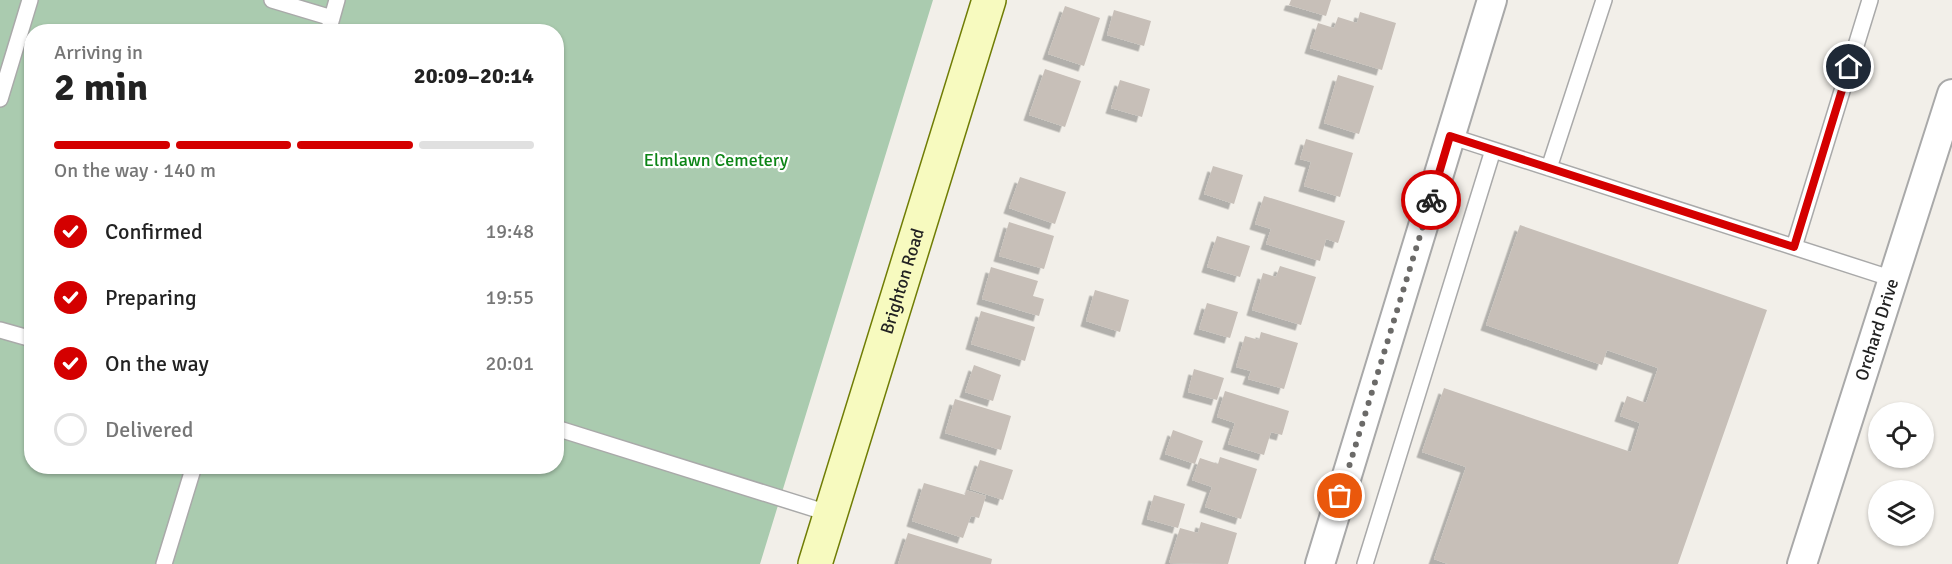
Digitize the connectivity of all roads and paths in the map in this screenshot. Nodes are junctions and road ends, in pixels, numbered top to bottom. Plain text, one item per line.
1 (30, 0) edge
2 (272, 0) edge
3 (337, 0) edge
4 (989, 0) edge
5 (1492, 0) edge
6 (1605, 0) edge
7 (1870, 0) edge
8 (328, 24) edge
9 (330, 24) edge
10 (1952, 94) edge
11 (0, 99) edge
12 (1450, 136) junction
13 (1493, 150) junction
14 (1549, 168) junction
15 (1794, 247) junction
16 (1893, 279) junction
17 (0, 330) edge
18 (24, 337) edge
19 (564, 431) edge
20 (192, 474) edge
21 (831, 514) junction
22 (164, 564) edge
23 (816, 564) edge
24 (1320, 564) edge
25 (1365, 564) edge
26 (1802, 564) edge

1 - 11 lane
2 - 8 lane
3 - 9 lane
4 - 21 street, Brighton Road
5 - 12 street
6 - 14 lane
7 - 15 lane
10 - 16 street, Orchard Drive
12 - 13 lane
12 - 24 street
13 - 14 lane
13 - 25 lane
14 - 15 lane
15 - 16 lane
16 - 26 street, Orchard Drive
17 - 18 lane
19 - 21 lane
20 - 22 lane
21 - 23 street, Brighton Road

